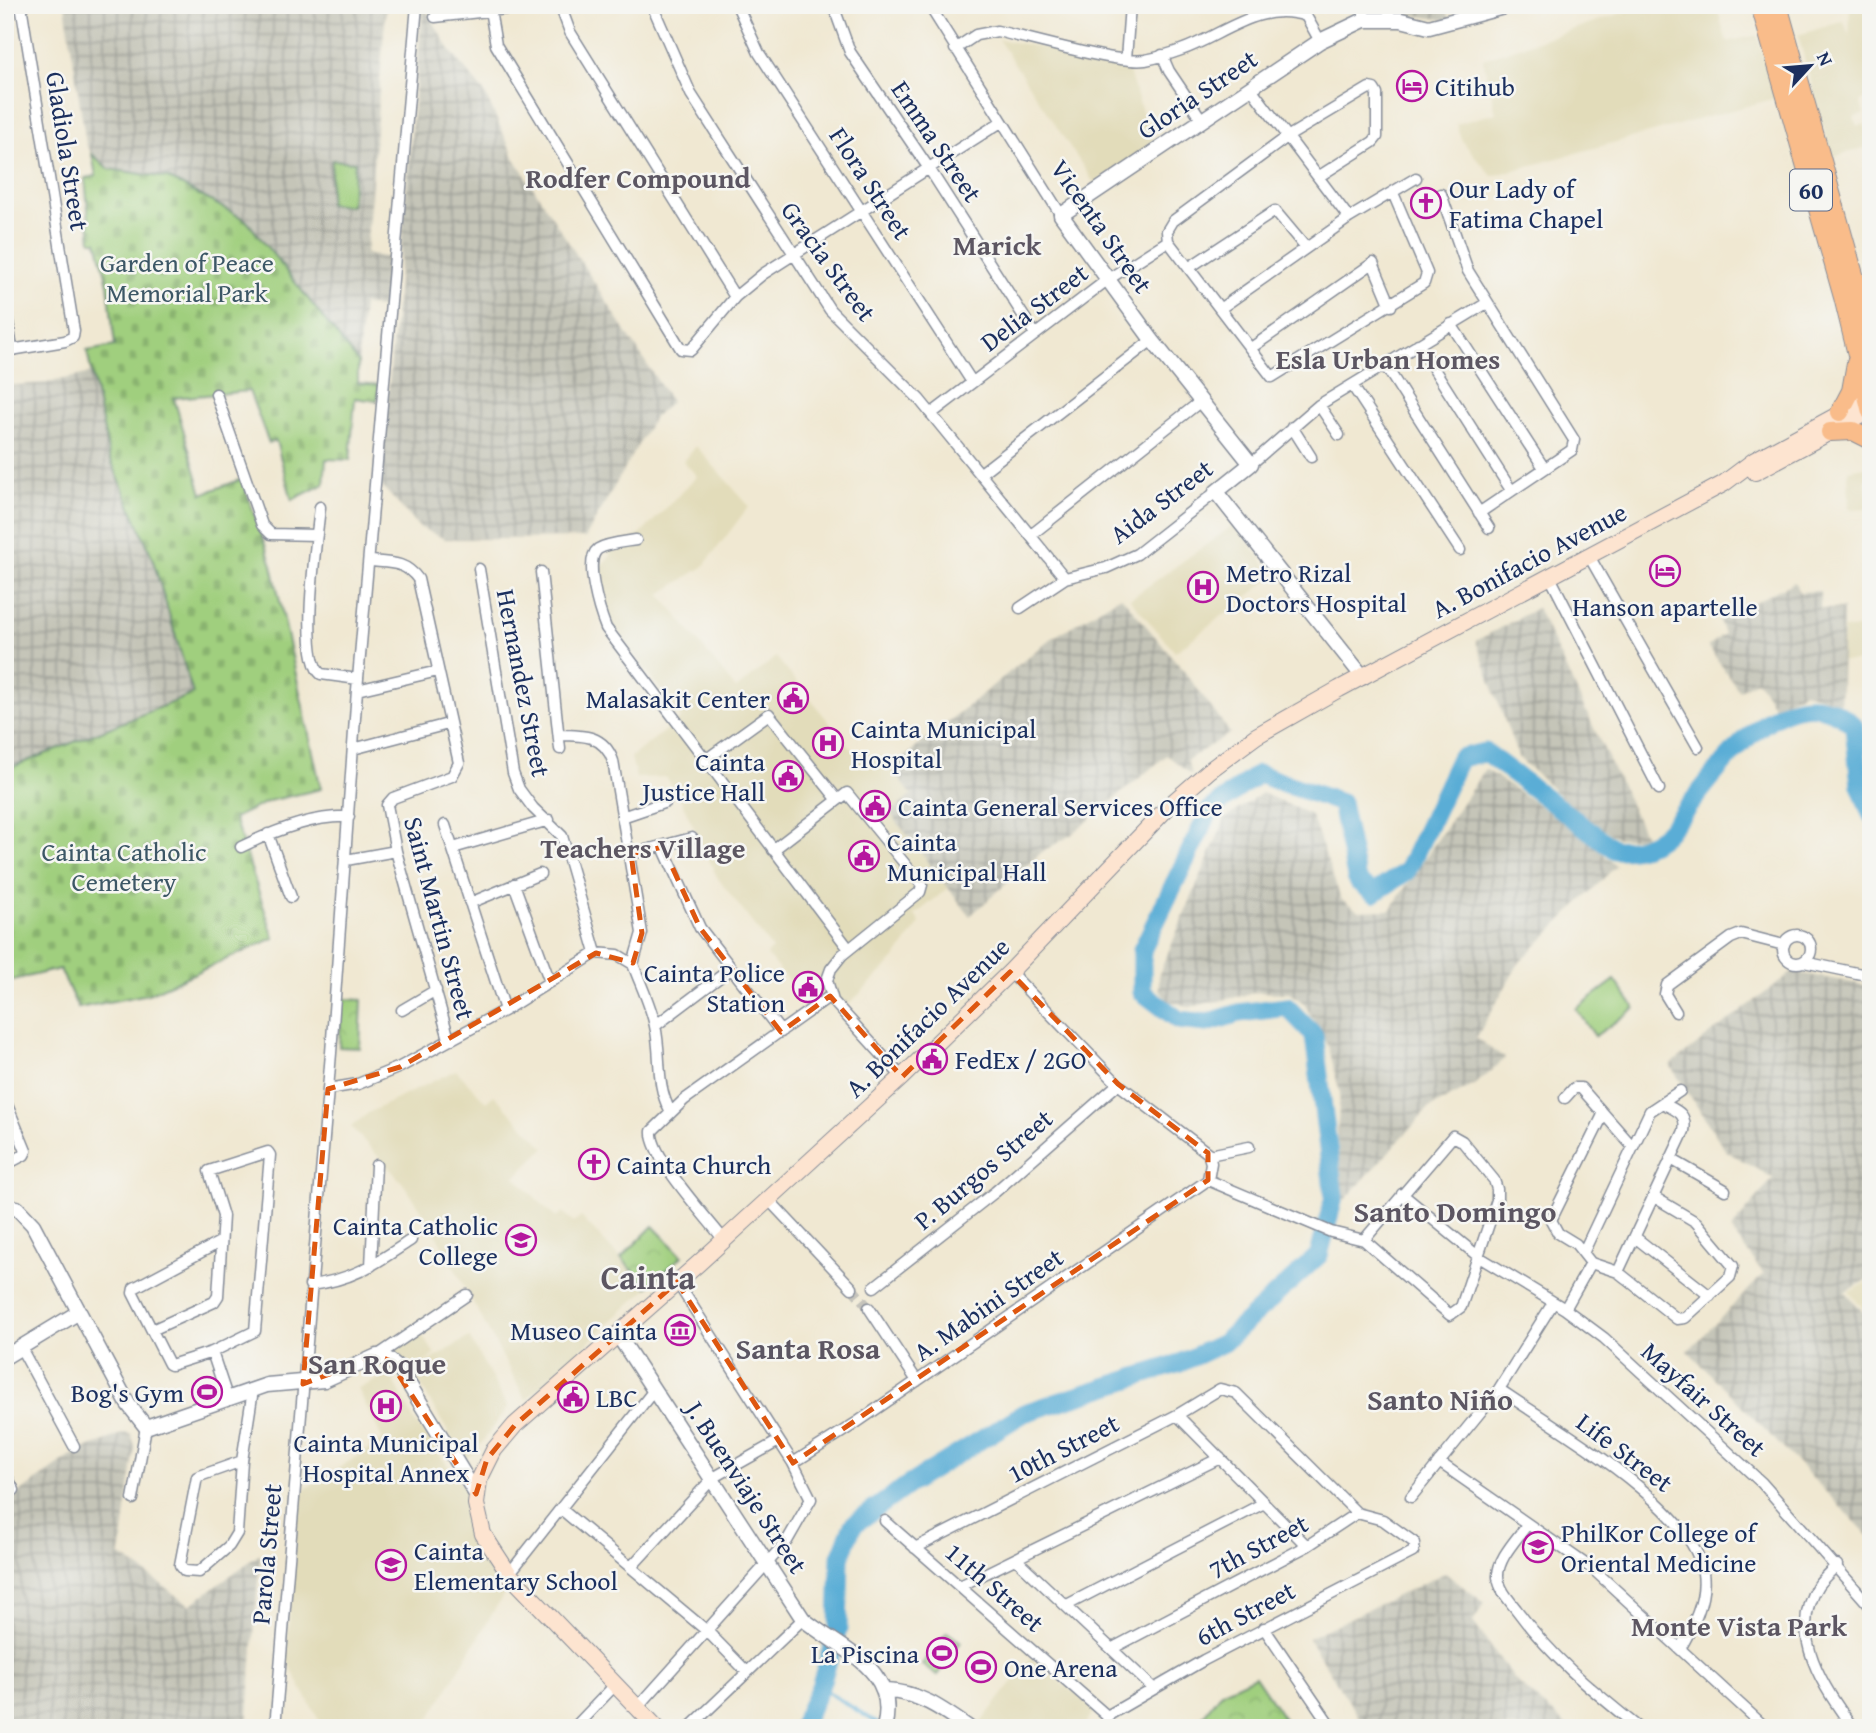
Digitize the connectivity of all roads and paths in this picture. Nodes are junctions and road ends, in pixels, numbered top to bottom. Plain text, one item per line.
1 (21, 5) edge
2 (417, 5) edge
3 (541, 5) edge
4 (560, 5) edge
5 (652, 5) edge
6 (737, 5) edge
7 (833, 5) edge
8 (929, 5) edge
9 (1130, 5) edge
10 (1511, 5) edge
11 (1760, 5) edge
12 (1778, 5) edge
13 (490, 10) junction
14 (1364, 13) edge
15 (435, 17) dead end
16 (1320, 41) junction
17 (955, 49) junction
18 (1162, 55) junction
19 (1126, 59) junction
20 (1250, 87) junction
21 (1202, 120) junction
22 (1001, 122) junction
23 (1287, 137) junction
24 (930, 170) junction
25 (1318, 177) junction
26 (1416, 178) dead end
27 (1393, 193) junction
28 (1441, 194) dead end
29 (863, 210) junction
30 (1061, 215) junction
31 (1349, 218) junction
32 (1168, 241) junction
33 (1306, 248) junction
34 (793, 256) junction
35 (1190, 267) junction
36 (1107, 280) junction
37 (734, 297) junction
38 (5, 301) edge
39 (1487, 303) junction
40 (1391, 306) junction
41 (1221, 308) junction
42 (1451, 324) junction
43 (1035, 334) junction
44 (1871, 335) edge
45 (1152, 340) junction
46 (1418, 344) junction
47 (1251, 348) junction
48 (9, 350) edge
49 (1857, 353) junction
50 (1385, 365) junction
51 (972, 382) junction
52 (1352, 385) junction
53 (216, 394) dead end
54 (1201, 401) junction
55 (1319, 405) junction
56 (1870, 406) edge
57 (1840, 412) junction
58 (932, 414) junction
59 (1289, 432) junction
60 (1830, 432) junction
61 (1339, 435) dead end
62 (1871, 440) edge
63 (1311, 457) dead end
64 (1251, 464) junction
65 (1544, 468) junction
66 (981, 473) junction
67 (1723, 484) junction
68 (1511, 490) junction
69 (1216, 492) junction
70 (320, 507) dead end
71 (1479, 513) junction
72 (1489, 528) dead end
73 (317, 535) junction
74 (1031, 535) junction
75 (636, 540) dead end
76 (1460, 550) dead end
77 (1589, 556) junction
78 (370, 561) junction
79 (479, 569) dead end
80 (541, 572) dead end
81 (1550, 577) junction
82 (1065, 578) junction
83 (1020, 608) dead end
84 (438, 671) junction
85 (1363, 677) junction
86 (357, 684) junction
87 (448, 724) junction
88 (559, 735) junction
89 (1698, 747) dead end
90 (353, 748) junction
91 (560, 749) dead end
92 (704, 761) junction
93 (1659, 789) dead end
94 (837, 799) junction
95 (666, 802) dead end
96 (349, 817) junction
97 (622, 817) junction
98 (549, 820) junction
99 (445, 825) dead end
100 (268, 834) junction
101 (692, 838) dead end
102 (663, 846) junction
103 (241, 847) dead end
104 (453, 848) junction
105 (396, 850) junction
106 (773, 850) junction
107 (631, 854) junction
108 (346, 860) junction
109 (540, 874) dead end
110 (514, 884) junction
111 (291, 897) dead end
112 (470, 903) junction
113 (1784, 945) junction
114 (849, 949) junction
115 (596, 953) junction
116 (1807, 959) junction
117 (633, 964) junction
118 (1871, 969) edge
119 (729, 970) junction
120 (1010, 972) junction
121 (1871, 976) edge
122 (550, 982) junction
123 (436, 989) junction
124 (830, 996) junction
125 (402, 1010) dead end
126 (505, 1010) junction
127 (1676, 1012) dead end
128 (655, 1026) junction
129 (780, 1032) junction
130 (449, 1039) junction
131 (902, 1077) junction
132 (1118, 1084) junction
133 (328, 1088) junction
134 (1680, 1091) dead end
135 (1565, 1098) dead end
136 (5, 1100) edge
137 (1664, 1104) junction
138 (670, 1111) junction
139 (1603, 1115) junction
140 (1632, 1146) junction
141 (1249, 1147) dead end
142 (1209, 1155) junction
143 (1671, 1159) junction
144 (5, 1165) edge
145 (376, 1165) dead end
146 (1208, 1180) junction
147 (1725, 1189) dead end
148 (1402, 1194) junction
149 (1654, 1197) junction
150 (768, 1199) junction
151 (5, 1208) edge
152 (1636, 1238) junction
153 (411, 1240) dead end
154 (724, 1240) junction
155 (1364, 1240) junction
156 (220, 1242) junction
157 (1584, 1251) junction
158 (1479, 1258) junction
159 (1591, 1263) junction
160 (371, 1266) junction
161 (1619, 1272) junction
162 (677, 1282) junction
163 (310, 1285) junction
164 (874, 1287) dead end
165 (852, 1288) tunnel mouth
166 (467, 1295) dead end
167 (1710, 1296) junction
168 (1553, 1303) junction
169 (869, 1308) tunnel mouth
170 (1565, 1309) junction
171 (79, 1312) junction
172 (152, 1330) junction
173 (618, 1335) junction
174 (21, 1348) junction
175 (212, 1352) junction
176 (377, 1356) junction
177 (5, 1357) edge
178 (917, 1381) junction
179 (303, 1384) junction
180 (1499, 1389) junction
181 (253, 1390) junction
182 (654, 1390) junction
183 (229, 1400) junction
184 (1178, 1415) junction
185 (146, 1427) junction
186 (777, 1442) junction
187 (74, 1446) dead end
188 (1220, 1458) junction
189 (242, 1461) junction
190 (1438, 1462) junction
191 (793, 1463) junction
192 (5, 1473) edge
193 (713, 1478) junction
194 (14, 1490) dead end
195 (476, 1494) junction
196 (1411, 1497) dead end
197 (133, 1499) dead end
198 (1264, 1503) junction
199 (561, 1509) junction
200 (1357, 1513) junction
201 (885, 1521) dead end
202 (1526, 1526) junction
203 (1307, 1546) junction
204 (915, 1548) junction
205 (1016, 1559) junction
206 (767, 1564) junction
207 (1837, 1565) junction
208 (632, 1566) junction
209 (509, 1574) junction
210 (960, 1586) junction
211 (1067, 1605) junction
212 (1871, 1607) edge
213 (803, 1619) junction
214 (1264, 1628) junction
215 (707, 1631) junction
216 (1113, 1648) junction
217 (1680, 1649) junction
218 (747, 1672) junction
219 (616, 1684) junction
220 (1153, 1688) junction
221 (886, 1690) junction
222 (638, 1707) junction
223 (1107, 1716) junction
224 (277, 1726) edge
225 (574, 1728) edge
226 (657, 1728) edge
227 (689, 1728) edge
228 (884, 1728) edge
229 (969, 1728) edge
230 (1108, 1728) edge
231 (1332, 1728) edge
232 (1639, 1728) edge
233 (1766, 1728) edge
234 (1853, 1728) edge

1 - 48 street, Gladiola Street
2 - 78 street, Parola Street
3 - 13 street
4 - 37 street
5 - 34 street, Gracia Street
6 - 29 street, Flora Street
7 - 24 street, Emma Street
8 - 17 street, Vicenta Street
9 - 19 street
10 - 14 street
11 - 49 main road, 60
12 - 44 main road, 60
13 - 15 street
13 - 37 street
14 - 16 street, Gloria Street
16 - 18 street
16 - 20 street, Gloria Street
17 - 19 street
17 - 22 street, Vicenta Street
18 - 19 street
18 - 21 street
20 - 21 street, Gloria Street
20 - 23 street
21 - 30 street, Gloria Street
22 - 24 street
22 - 30 street, Vicenta Street
23 - 25 street
23 - 25 street
23 - 32 street
24 - 29 street
24 - 43 street, Emma Street
25 - 31 street
26 - 27 street
27 - 31 street
27 - 40 street
28 - 39 street
29 - 34 street
29 - 51 street, Flora Street
30 - 36 street, Vicenta Street
31 - 33 street
32 - 35 street
32 - 36 street, Delia Street
33 - 35 street
33 - 41 street
34 - 37 street
34 - 58 street, Gracia Street
35 - 41 street
36 - 43 street, Delia Street
36 - 45 street, Vicenta Street
38 - 48 street
39 - 42 street, Aida Street
39 - 65 street
40 - 47 street
40 - 47 street
41 - 47 street
42 - 46 street, Aida Street
42 - 65 street
43 - 51 street, Delia Street
45 - 54 street, Vicenta Street
45 - 66 street
46 - 50 street, Aida Street
46 - 68 street
49 - 56 main road, 60
49 - 57 main road
50 - 52 street, Aida Street
50 - 71 street
51 - 58 street, Delia Street
52 - 55 street, Aida Street
52 - 76 street
53 - 73 street
54 - 64 street, Vicenta Street
54 - 74 street
55 - 59 street, Aida Street
55 - 61 street
56 - 57 main road, A. Bonifacio Avenue
56 - 60 main road, A. Bonifacio Avenue
57 - 67 main road, A. Bonifacio Avenue
58 - 66 street, Gracia Street
59 - 63 street
59 - 64 street, Aida Street
60 - 62 main road
60 - 67 main road, A. Bonifacio Avenue
64 - 69 street, Aida Street
65 - 68 street
66 - 74 street, Gracia Street
67 - 77 main road, A. Bonifacio Avenue
68 - 71 street
69 - 82 street, Aida Street
69 - 85 street
70 - 73 street
71 - 72 street
73 - 86 street
74 - 82 street, Gracia Street
75 - 92 street
77 - 81 main road, A. Bonifacio Avenue
77 - 89 street
78 - 84 street, Saint Martin Street
78 - 86 street, Parola Street
79 - 98 street, Hernandez Street
80 - 88 street
81 - 85 main road, A. Bonifacio Avenue
81 - 93 street
82 - 83 street, Aida Street
84 - 86 street
84 - 87 street, Saint Martin Street
85 - 120 main road, A. Bonifacio Avenue
86 - 90 street, Parola Street
87 - 90 street
87 - 105 street, Saint Martin Street
88 - 91 street
88 - 97 street
90 - 96 street, Parola Street
92 - 94 street
92 - 106 street
94 - 106 street
94 - 114 street
95 - 97 street
96 - 100 street
96 - 108 street, Parola Street
97 - 107 street
98 - 104 street
98 - 115 street, Hernandez Street
99 - 104 street
100 - 103 street
100 - 111 street
101 - 102 street
102 - 107 street
102 - 119 street
104 - 112 street
105 - 108 street
105 - 123 street, Saint Martin Street
106 - 114 street
107 - 117 street
108 - 133 street, Parola Street
109 - 110 street
110 - 112 street
110 - 122 street
112 - 126 street
113 - 116 street
113 - 116 street
113 - 127 street
114 - 124 street
115 - 117 street
115 - 122 street
116 - 118 street
116 - 121 street
117 - 128 street
119 - 128 street
119 - 129 street
120 - 131 main road, A. Bonifacio Avenue
120 - 132 street
122 - 126 street
123 - 125 street
123 - 130 street, Saint Martin Street
124 - 129 street
124 - 131 street
126 - 130 street
128 - 138 street
129 - 138 street
130 - 133 street
131 - 150 main road, A. Bonifacio Avenue
132 - 142 street
132 - 164 street, P. Burgos Street
133 - 163 street, Parola Street
134 - 137 street
135 - 139 street
136 - 144 street
137 - 140 street
137 - 143 street
138 - 154 street
139 - 140 street
139 - 157 street
140 - 157 street
141 - 142 street
142 - 146 street
143 - 147 street
143 - 149 street
145 - 160 street
146 - 155 street
146 - 178 street, A. Mabini Street
148 - 155 street
148 - 158 street, Mayfair Street
148 - 158 street
149 - 152 street
149 - 167 street
150 - 154 main road, A. Bonifacio Avenue
150 - 165 street
151 - 171 street
152 - 161 street
152 - 167 street
153 - 160 street
154 - 162 main road, A. Bonifacio Avenue
155 - 158 street
156 - 172 street
156 - 172 street
156 - 175 street
157 - 159 street
158 - 168 street, Mayfair Street
159 - 161 street
159 - 170 street
160 - 163 street
161 - 167 street
162 - 173 main road, A. Bonifacio Avenue
162 - 186 street
163 - 179 street, Parola Street
166 - 176 street
168 - 170 street, Mayfair Street
168 - 180 street
169 - 178 street
170 - 207 street, Mayfair Street
171 - 174 street
171 - 185 street
172 - 175 street
173 - 182 street, J. Buenviaje Street
173 - 195 main road, A. Bonifacio Avenue
174 - 177 street
174 - 187 street
175 - 183 street
176 - 179 street
176 - 195 street
178 - 191 street, A. Mabini Street
179 - 181 street
179 - 224 street, Parola Street
180 - 190 street
180 - 217 street, Life Street
181 - 183 street
181 - 189 street
182 - 193 street, J. Buenviaje Street
182 - 199 street
183 - 185 street
184 - 188 street
184 - 200 street, 10th Street
184 - 204 street, 10th Street
185 - 197 street
186 - 191 street
186 - 193 street
188 - 198 street
188 - 205 street
189 - 189 street
190 - 196 street
190 - 202 street
191 - 206 street
192 - 194 street
193 - 206 street, J. Buenviaje Street
193 - 208 street
195 - 209 main road
198 - 203 street
198 - 211 street
199 - 208 street
199 - 209 street
200 - 203 street, 7th Street
200 - 214 street, 6th Street
201 - 204 street, 11th Street
202 - 217 street
202 - 232 street
203 - 216 street, 7th Street
204 - 210 street, 11th Street
205 - 210 street
205 - 211 street
206 - 213 street, J. Buenviaje Street
206 - 215 street
207 - 212 street, Mayfair Street
207 - 234 street
208 - 215 street
209 - 219 main road
210 - 223 street, 11th Street
211 - 216 street
213 - 218 street
213 - 221 street, J. Buenviaje Street
214 - 220 street, 6th Street
214 - 231 street
215 - 218 street
215 - 222 street
216 - 220 street
217 - 233 street
218 - 227 street
219 - 222 main road
219 - 225 street
220 - 223 street, 6th Street
221 - 228 street
221 - 229 street
222 - 226 main road
223 - 230 street

